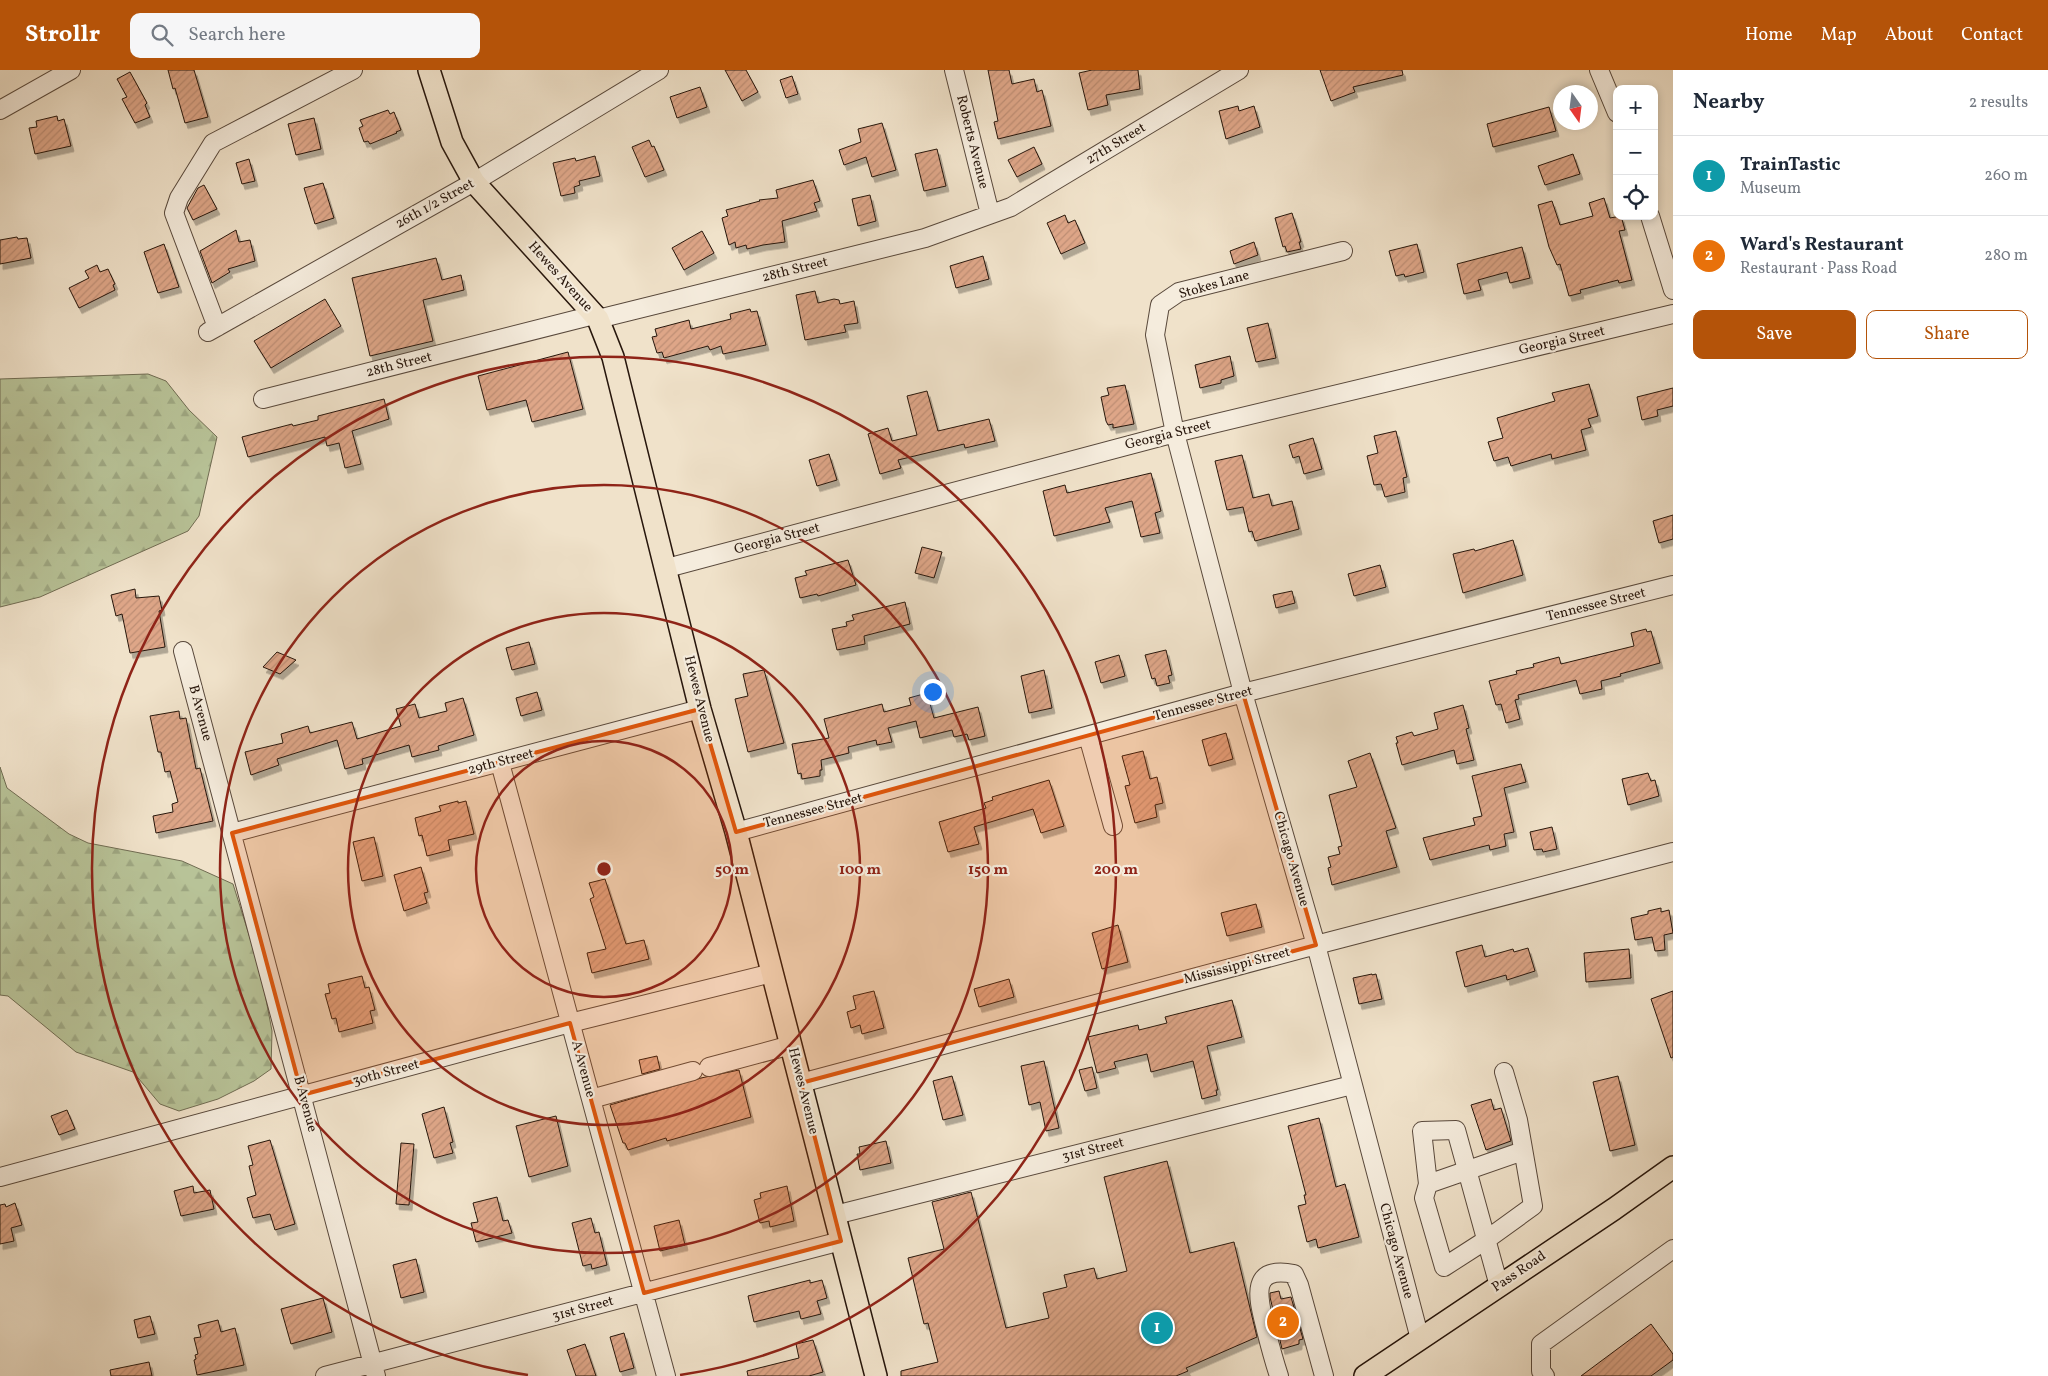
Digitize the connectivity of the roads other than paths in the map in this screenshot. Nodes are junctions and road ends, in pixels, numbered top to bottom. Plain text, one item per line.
1 (71, 70) edge
2 (353, 70) edge
3 (429, 70) edge
4 (659, 70) edge
5 (954, 70) edge
6 (1239, 70) edge
7 (1602, 70) edge
8 (1613, 102) edge
9 (0, 110) edge
10 (474, 182) junction
11 (990, 214) junction
12 (1651, 220) edge
13 (1343, 251) dead end
14 (1673, 290) edge
15 (1673, 314) edge
16 (596, 317) junction
17 (1164, 380) joint
18 (263, 399) dead end
19 (1175, 433) junction
20 (667, 568) junction
21 (1673, 585) edge
22 (183, 650) dead end
23 (1243, 693) junction
24 (700, 710) junction
25 (1088, 736) junction
26 (500, 763) junction
27 (1113, 826) dead end
28 (736, 832) junction
29 (232, 833) junction
30 (1673, 852) edge
31 (1316, 945) junction
32 (772, 974) junction
33 (570, 1023) junction
34 (791, 1045) junction
35 (1504, 1072) dead end
36 (801, 1083) junction
37 (1352, 1085) junction
38 (302, 1095) junction
39 (591, 1099) junction
40 (1523, 1151) junction
41 (1673, 1167) edge
42 (1467, 1170) junction
43 (0, 1177) edge
44 (1428, 1184) junction
45 (835, 1215) junction
46 (1486, 1240) junction
47 (841, 1241) junction
48 (1673, 1248) edge
49 (1499, 1286) junction
50 (644, 1293) junction
51 (1420, 1339) junction
52 (375, 1370) edge
53 (1375, 1373) edge
54 (325, 1376) edge
55 (666, 1376) edge
56 (876, 1376) edge
57 (1278, 1376) edge
58 (1324, 1376) edge
59 (1545, 1376) edge

1 - 9 street
2 - 10 street, 26th 1/2 Street
3 - 10 main road, Hewes Avenue
4 - 10 street, 26th 1/2 Street
5 - 11 street, Roberts Avenue
6 - 11 street, 27th Street
7 - 8 street
10 - 16 main road, Hewes Avenue
11 - 16 street, 28th Street
12 - 14 street
13 - 17 street, Stokes Lane
15 - 19 street, Georgia Street
16 - 18 street, 28th Street
16 - 20 main road, Hewes Avenue
17 - 19 street, Chicago Avenue
19 - 20 street, Georgia Street
19 - 23 street, Chicago Avenue
20 - 24 main road, Hewes Avenue
21 - 23 street, Tennessee Street
22 - 29 street, B Avenue
23 - 25 street, Tennessee Street
23 - 31 street, Chicago Avenue
24 - 26 street, 29th Street
24 - 28 main road, Hewes Avenue
25 - 27 street
25 - 28 street, Tennessee Street
26 - 29 street, 29th Street
26 - 33 street, A Avenue
28 - 32 main road, Hewes Avenue
29 - 38 street, B Avenue
30 - 31 street, Mississippi Street
31 - 36 street, Mississippi Street
31 - 37 street, Chicago Avenue
32 - 33 street, 30th Street
32 - 34 main road, Hewes Avenue
33 - 38 street, 30th Street
33 - 39 street, A Avenue
34 - 36 main road, Hewes Avenue
34 - 39 street
35 - 40 street
36 - 45 main road, Hewes Avenue
37 - 45 street, 31st Street
37 - 51 street, Chicago Avenue
38 - 43 street, 30th Street
38 - 52 street, B Avenue
39 - 50 street, A Avenue
40 - 42 street
40 - 46 street
41 - 49 main road, Pass Road
42 - 44 street
42 - 44 street
42 - 46 street
44 - 46 street
45 - 47 main road, Hewes Avenue
46 - 49 street
47 - 50 street, 31st Street
47 - 56 main road, Hewes Avenue
48 - 59 street
49 - 51 main road, Pass Road
50 - 52 street, 31st Street
50 - 55 street, A Avenue
51 - 53 main road, Pass Road
52 - 54 street, 31st Street
57 - 58 street

